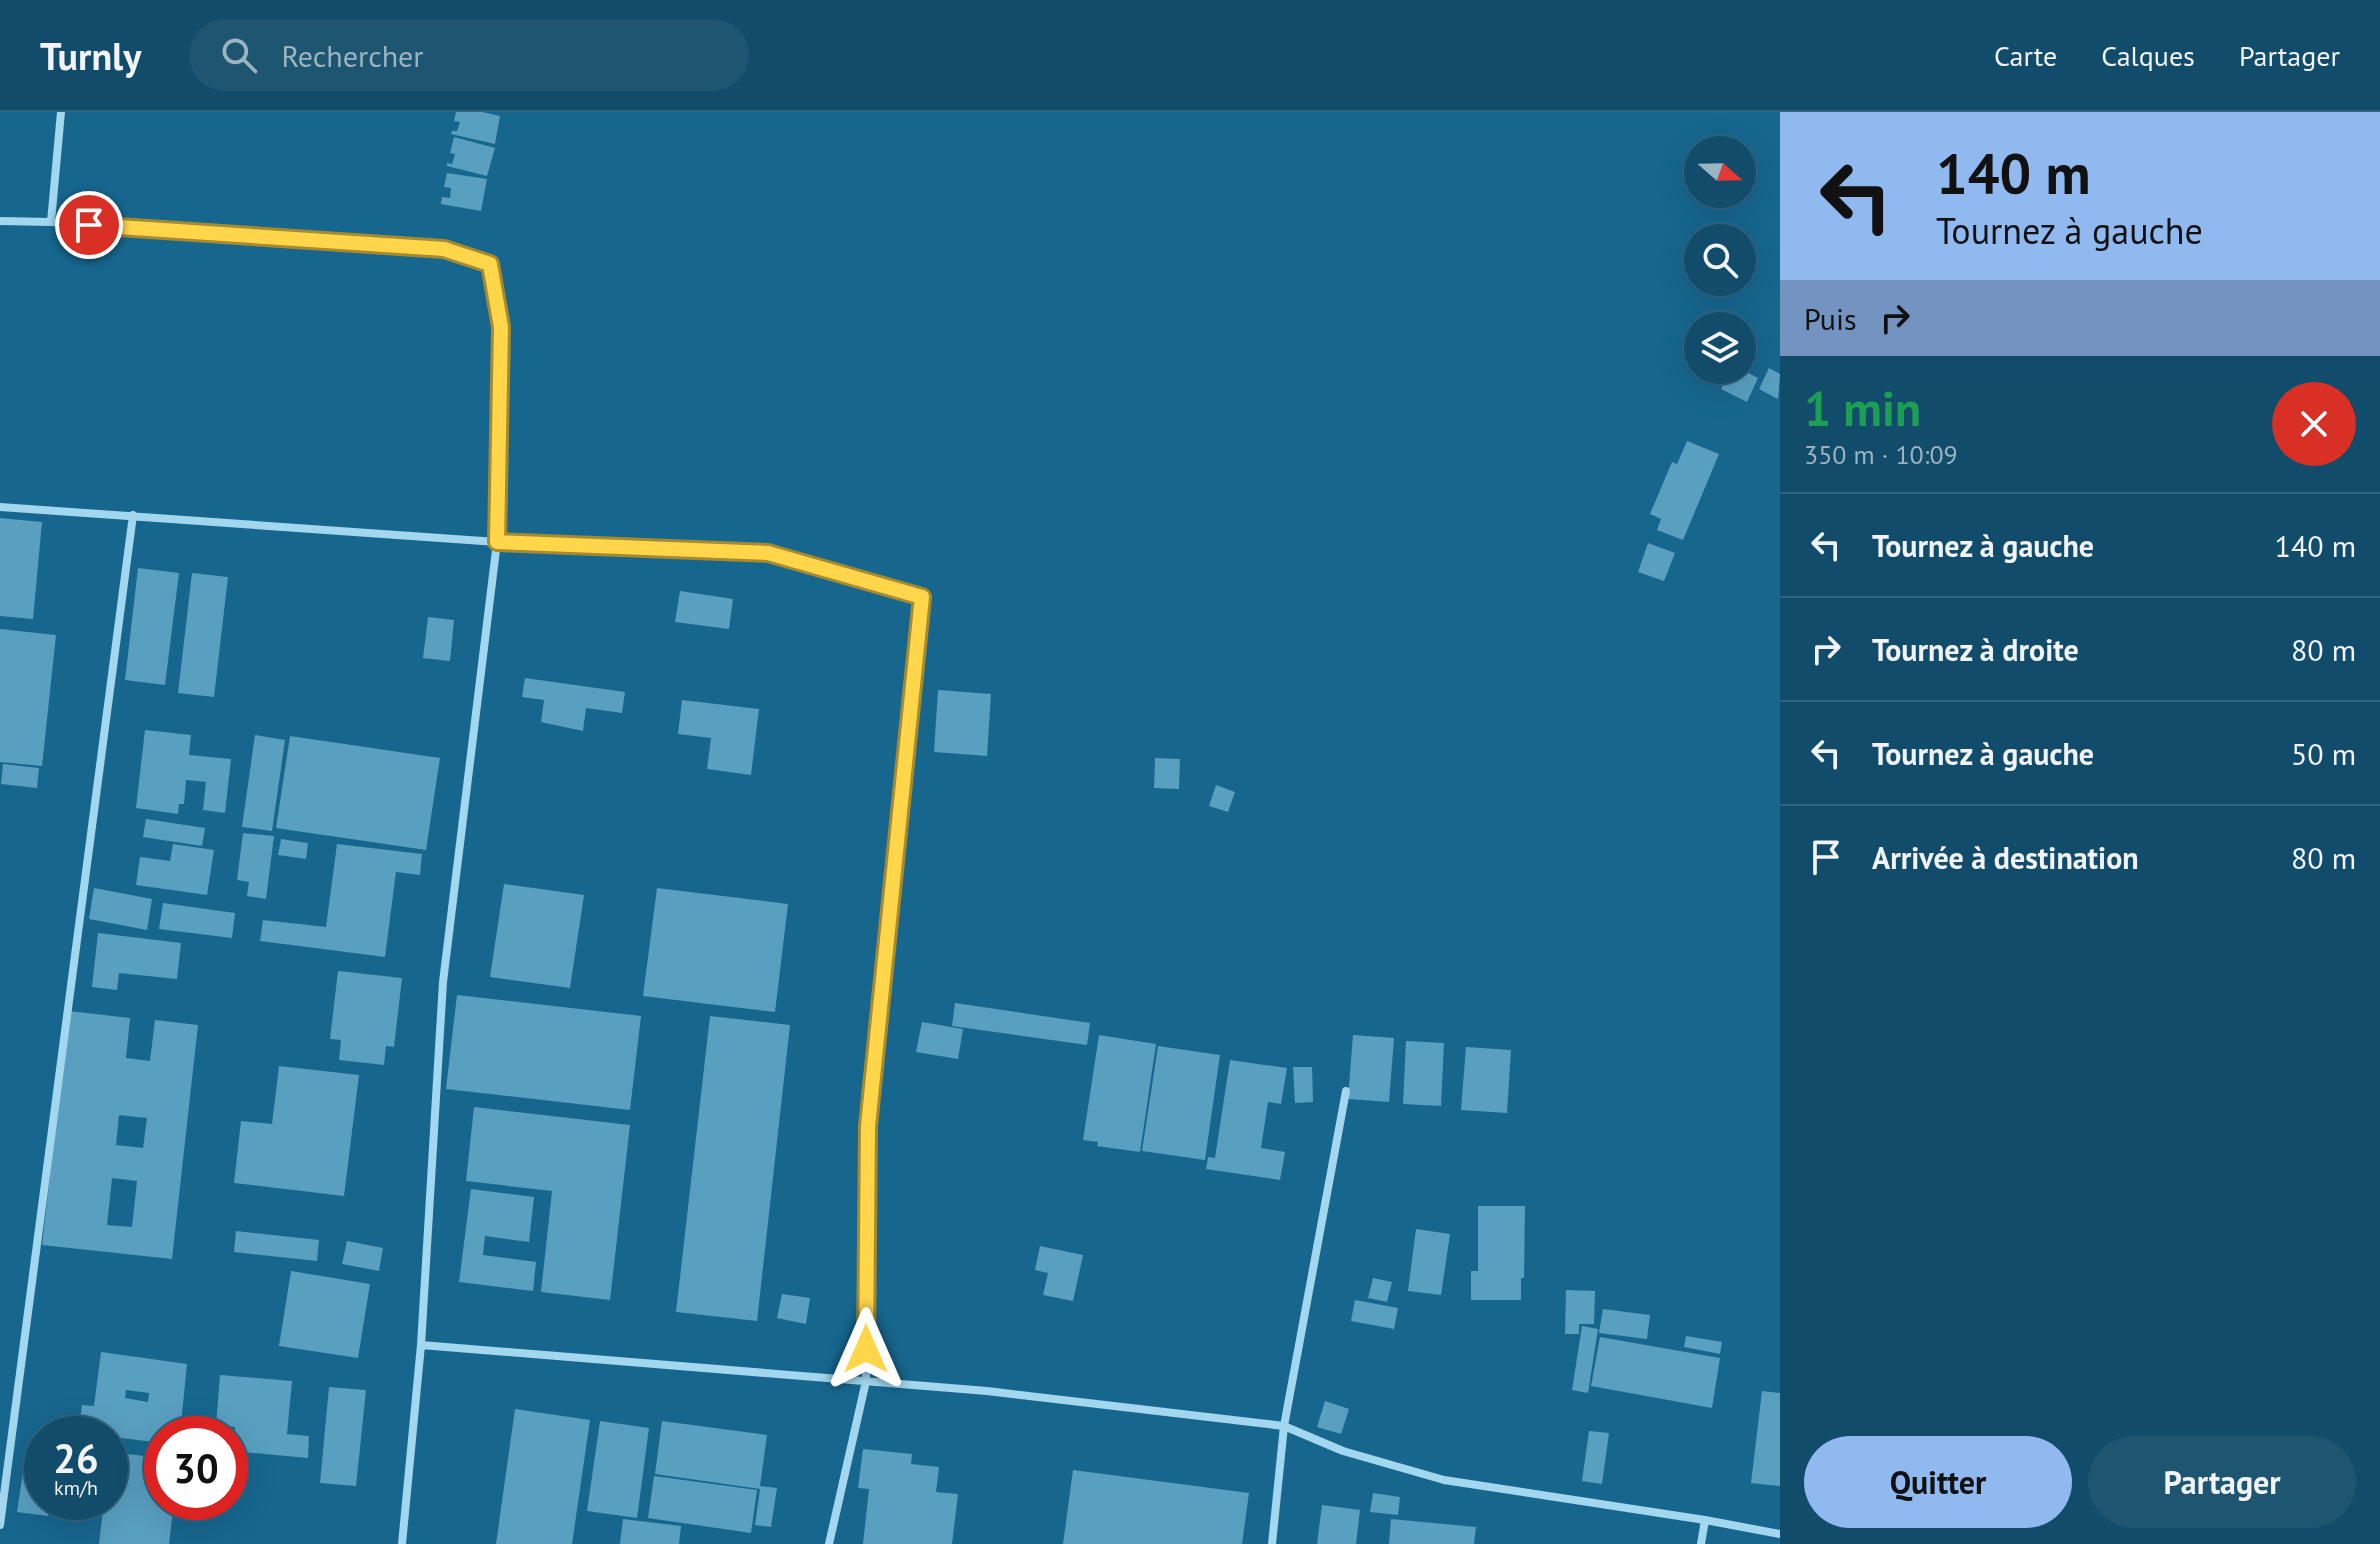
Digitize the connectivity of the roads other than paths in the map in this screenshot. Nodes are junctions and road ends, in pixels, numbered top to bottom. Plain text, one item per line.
1 (61, 112) edge
2 (0, 221) edge
3 (51, 222) junction
4 (0, 507) edge
5 (133, 515) junction
6 (497, 542) junction
7 (1346, 1091) dead end
8 (421, 1345) junction
9 (866, 1381) junction
10 (1284, 1426) junction
11 (1705, 1520) junction
12 (0, 1525) edge
13 (1780, 1534) edge
14 (402, 1544) edge
15 (829, 1544) edge
16 (1272, 1544) edge
17 (1701, 1544) edge

1 - 3 street
2 - 3 street
3 - 6 street
4 - 5 street
5 - 6 street
5 - 12 street
6 - 8 street
6 - 9 street
7 - 10 street
8 - 9 street
8 - 14 street
9 - 10 street
9 - 15 street
10 - 11 street
10 - 16 street
11 - 13 street
11 - 17 street

